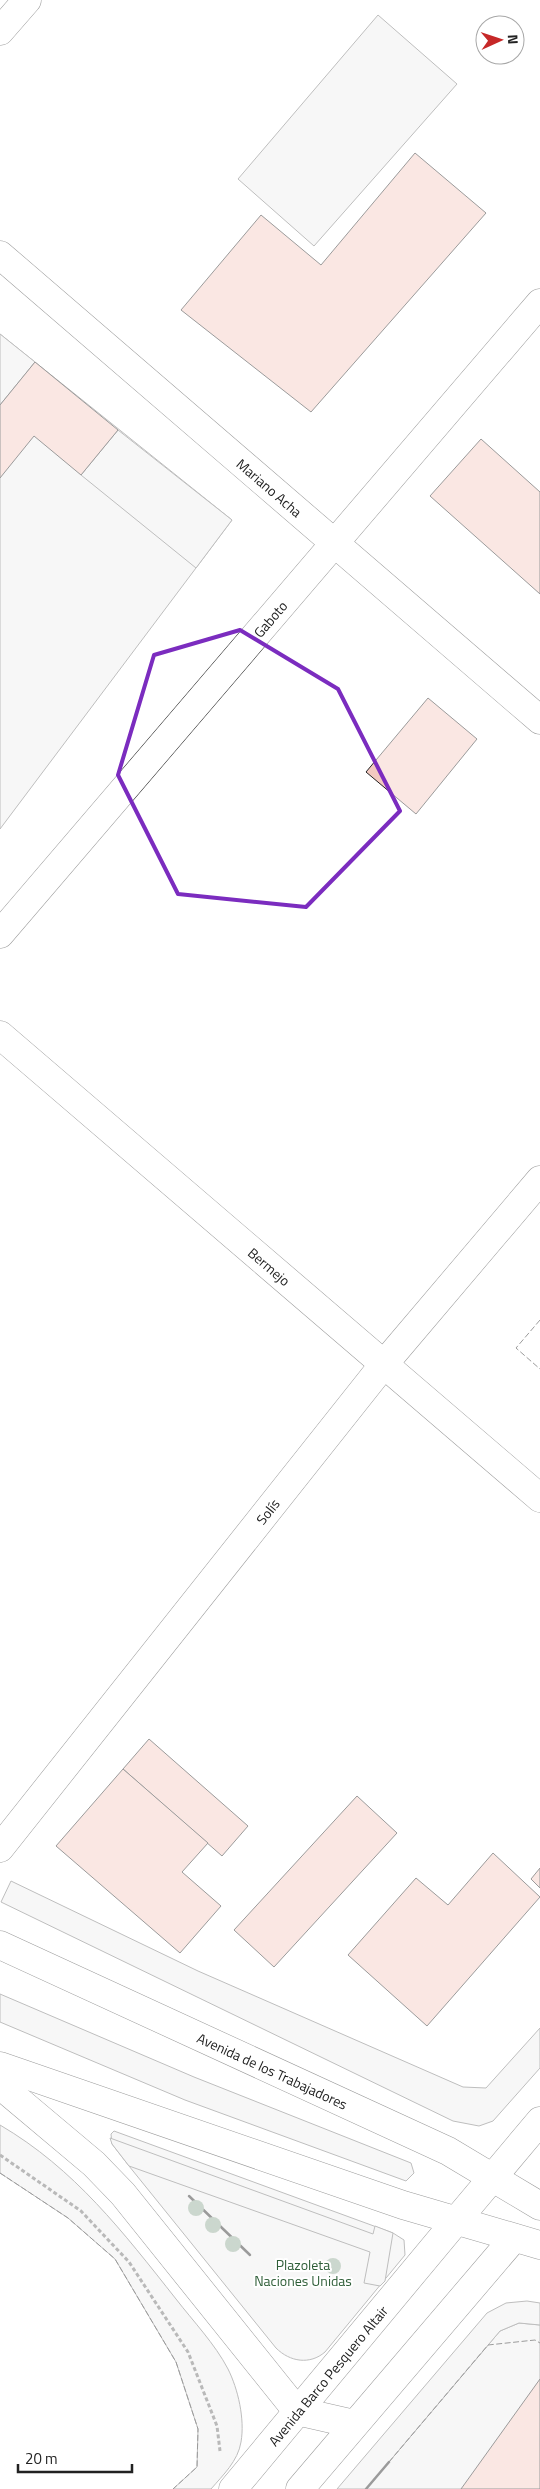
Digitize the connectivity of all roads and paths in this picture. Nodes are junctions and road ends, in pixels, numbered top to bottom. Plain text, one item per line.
1 (27, 0) edge
2 (0, 31) edge
3 (0, 256) edge
4 (540, 303) edge
5 (335, 543) junction
6 (540, 720) edge
7 (0, 934) edge
8 (0, 1035) edge
9 (540, 1180) edge
10 (384, 1364) junction
11 (540, 1498) edge
12 (0, 1848) edge
13 (0, 1945) edge
14 (0, 2066) edge
15 (0, 2086) edge
16 (540, 2121) edge
17 (0, 2155) edge
18 (492, 2178) junction
19 (540, 2206) edge
20 (540, 2210) edge
21 (456, 2221) junction
22 (514, 2238) junction
23 (540, 2245) edge
24 (297, 2411) junction
25 (354, 2424) junction
26 (221, 2457) dead end
27 (234, 2489) edge
28 (300, 2489) edge

1 - 2 street
3 - 5 street, Mariano Acha
4 - 5 street, Gaboto
5 - 6 street, Mariano Acha
5 - 7 street, Gaboto
8 - 10 street, Bermejo
9 - 10 street, Solís
10 - 11 street, Bermejo
10 - 12 street, Solís
13 - 18 street, Avenida de los Trabajadores
14 - 21 street
15 - 24 street
16 - 18 street, Avenida Barco Pesquero Altair
17 - 26 path
18 - 19 street, Avenida de los Trabajadores
18 - 21 street, Avenida Barco Pesquero Altair
20 - 22 street
21 - 22 street
21 - 24 street, Avenida Barco Pesquero Altair
22 - 23 street
22 - 25 street
24 - 25 street
24 - 27 street, Avenida Barco Pesquero Altair
25 - 28 street

